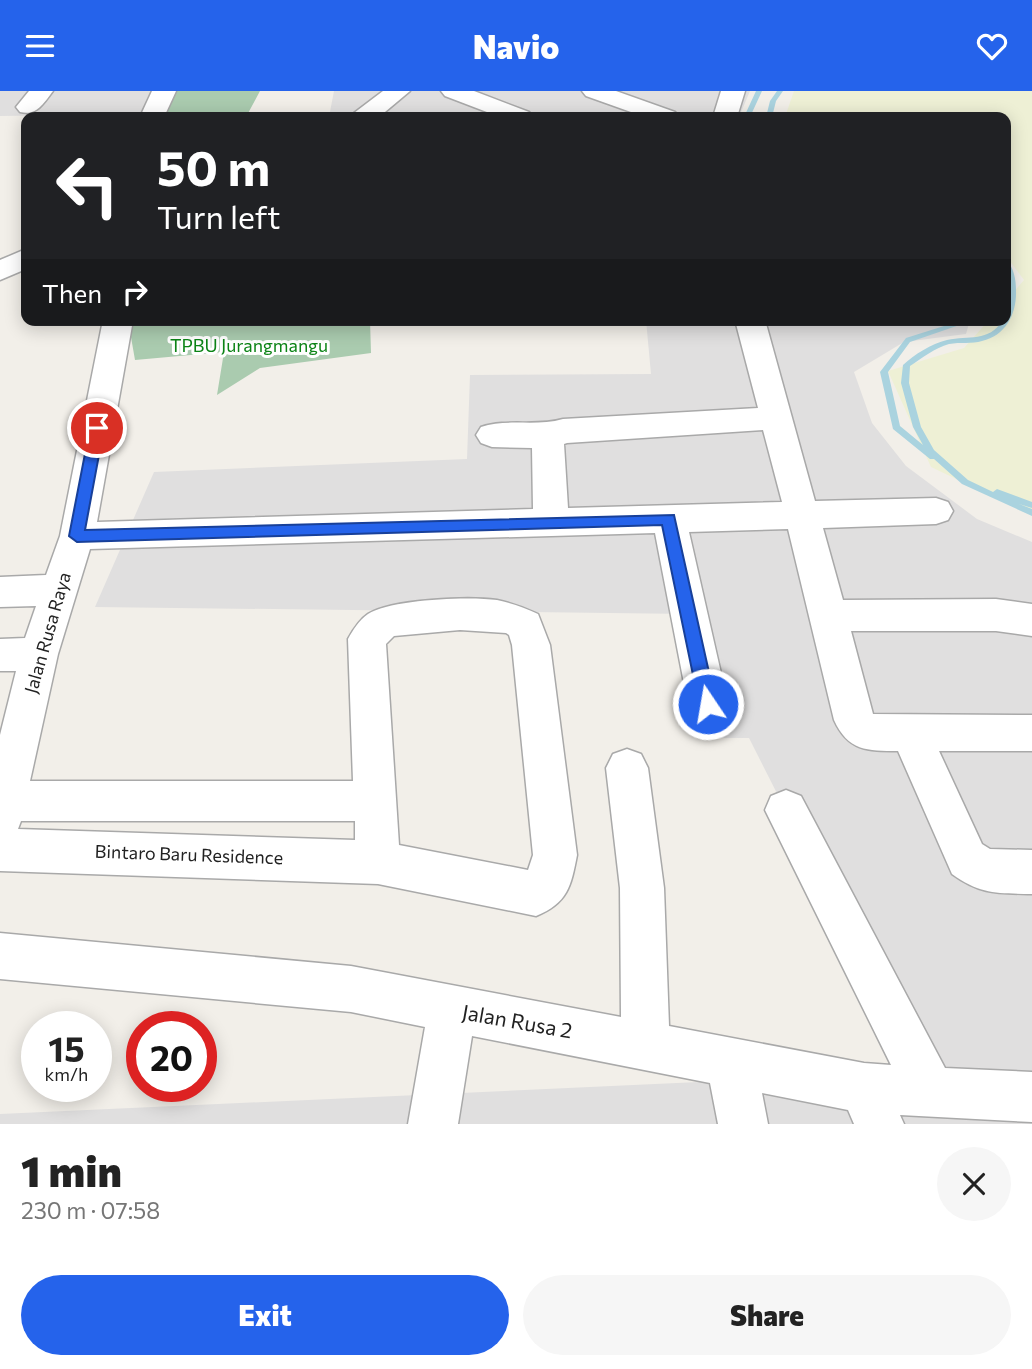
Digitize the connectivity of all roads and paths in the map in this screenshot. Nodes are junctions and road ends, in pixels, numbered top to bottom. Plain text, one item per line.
1 (163, 91) edge
2 (398, 91) edge
3 (453, 91) edge
4 (594, 91) edge
5 (733, 91) edge
6 (154, 112) edge
7 (367, 112) edge
8 (508, 112) edge
9 (653, 112) edge
10 (727, 112) edge
11 (21, 260) edge
12 (0, 271) edge
13 (117, 326) edge
14 (752, 326) edge
15 (776, 418) junction
16 (492, 435) dead end
17 (551, 436) junction
18 (936, 511) dead end
19 (802, 515) junction
20 (668, 519) junction
21 (551, 522) junction
22 (77, 536) junction
23 (61, 590) junction
24 (0, 592) edge
25 (829, 616) junction
26 (1032, 619) edge
27 (39, 654) junction
28 (0, 656) edge
29 (708, 704) dead end
30 (1032, 733) edge
31 (911, 735) junction
32 (627, 768) dead end
33 (375, 801) junction
34 (786, 810) dead end
35 (3, 811) edge
36 (0, 850) edge
37 (378, 862) junction
38 (1032, 872) edge
39 (0, 956) edge
40 (452, 1011) junction
41 (645, 1046) junction
42 (731, 1062) junction
43 (931, 1093) junction
44 (872, 1106) edge
45 (1020, 1106) edge
46 (433, 1124) edge
47 (743, 1124) edge

1 - 6 street
2 - 7 street
3 - 8 street
4 - 9 street
5 - 10 street
11 - 12 street
13 - 22 street, Jalan Rusa Raya
14 - 15 street
15 - 17 street
15 - 19 street
16 - 17 street
17 - 21 street
18 - 19 street
19 - 20 street
19 - 25 street
20 - 21 street
20 - 29 street
21 - 22 street
22 - 23 street, Jalan Rusa Raya
23 - 24 street
23 - 27 street, Jalan Rusa Raya
25 - 26 street
25 - 31 street
27 - 28 street
27 - 35 street, Jalan Rusa Raya
30 - 31 street
31 - 38 street
32 - 41 street
33 - 35 street
33 - 37 street
33 - 37 street, Bintaro Baru Residence
34 - 43 street
36 - 37 street, Bintaro Baru Residence
39 - 40 street, Jalan Rusa 2
40 - 41 street, Jalan Rusa 2
40 - 46 street
41 - 42 street, Jalan Rusa 2
42 - 44 street, Jalan Rusa 2
42 - 47 street
43 - 44 street, Jalan Rusa 2
43 - 45 street, Jalan Rusa 2

